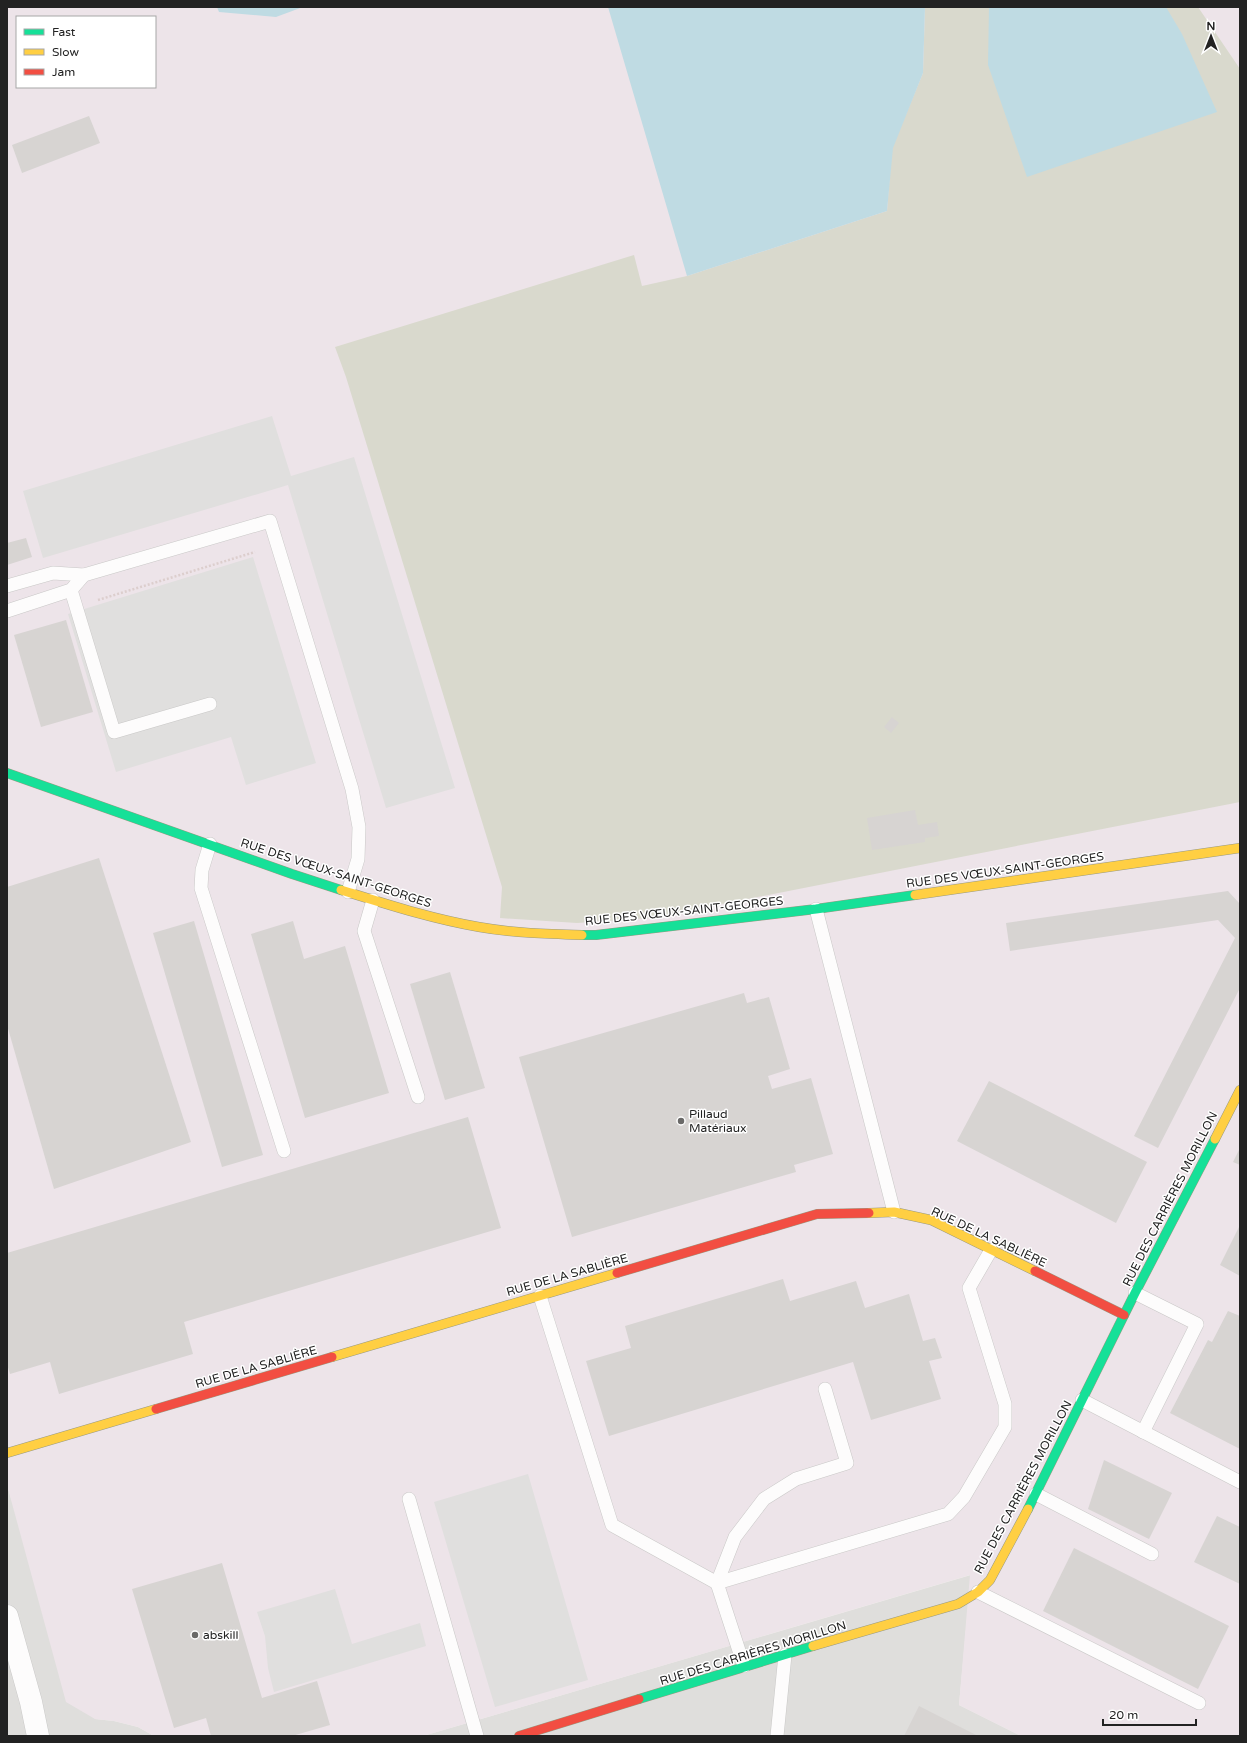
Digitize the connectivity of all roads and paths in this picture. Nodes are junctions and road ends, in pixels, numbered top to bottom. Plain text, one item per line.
1 (277, 545) junction
2 (84, 575) junction
3 (7, 586) edge
4 (71, 590) junction
5 (76, 607) junction
6 (7, 611) edge
7 (210, 704) dead end
8 (7, 773) edge
9 (210, 844) junction
10 (1240, 848) edge
11 (348, 892) junction
12 (373, 900) junction
13 (816, 909) junction
14 (1240, 1090) edge
15 (418, 1097) dead end
16 (284, 1151) dead end
17 (894, 1212) junction
18 (991, 1250) junction
19 (1135, 1293) junction
20 (540, 1296) junction
21 (1124, 1315) junction
22 (824, 1389) dead end
23 (1082, 1400) junction
24 (1143, 1432) junction
25 (7, 1453) edge
26 (1240, 1482) edge
27 (1036, 1494) junction
28 (409, 1499) dead end
29 (1152, 1554) dead end
30 (718, 1583) junction
31 (978, 1592) junction
32 (7, 1616) edge
33 (785, 1655) junction
34 (744, 1666) junction
35 (1199, 1703) dead end
36 (38, 1736) edge
37 (477, 1736) edge
38 (519, 1736) edge
39 (777, 1736) edge

1 - 2 lane
1 - 5 path
1 - 11 lane
2 - 3 lane
2 - 4 lane
4 - 5 lane
4 - 6 lane
5 - 7 lane
8 - 9 street, RUE DES VŒUX-SAINT-GEORGES
9 - 11 street, RUE DES VŒUX-SAINT-GEORGES
9 - 16 lane
10 - 13 street, RUE DES VŒUX-SAINT-GEORGES
11 - 12 street, RUE DES VŒUX-SAINT-GEORGES
12 - 13 street, RUE DES VŒUX-SAINT-GEORGES
12 - 15 lane
13 - 17 lane
14 - 19 street, RUE DES CARRIÈRES MORILLON
17 - 18 street, RUE DE LA SABLIÈRE
17 - 20 street, RUE DE LA SABLIÈRE
18 - 21 street, RUE DE LA SABLIÈRE
18 - 30 lane
19 - 21 street, RUE DES CARRIÈRES MORILLON
19 - 24 lane
20 - 25 street, RUE DE LA SABLIÈRE
20 - 30 lane
21 - 23 street, RUE DES CARRIÈRES MORILLON
22 - 30 lane
23 - 24 lane
23 - 27 street, RUE DES CARRIÈRES MORILLON
24 - 26 lane
27 - 29 lane
27 - 31 street, RUE DES CARRIÈRES MORILLON
28 - 37 lane
30 - 34 lane
31 - 33 street, RUE DES CARRIÈRES MORILLON
31 - 35 lane
32 - 36 street
33 - 34 street, RUE DES CARRIÈRES MORILLON
33 - 39 lane
34 - 38 street, RUE DES CARRIÈRES MORILLON

